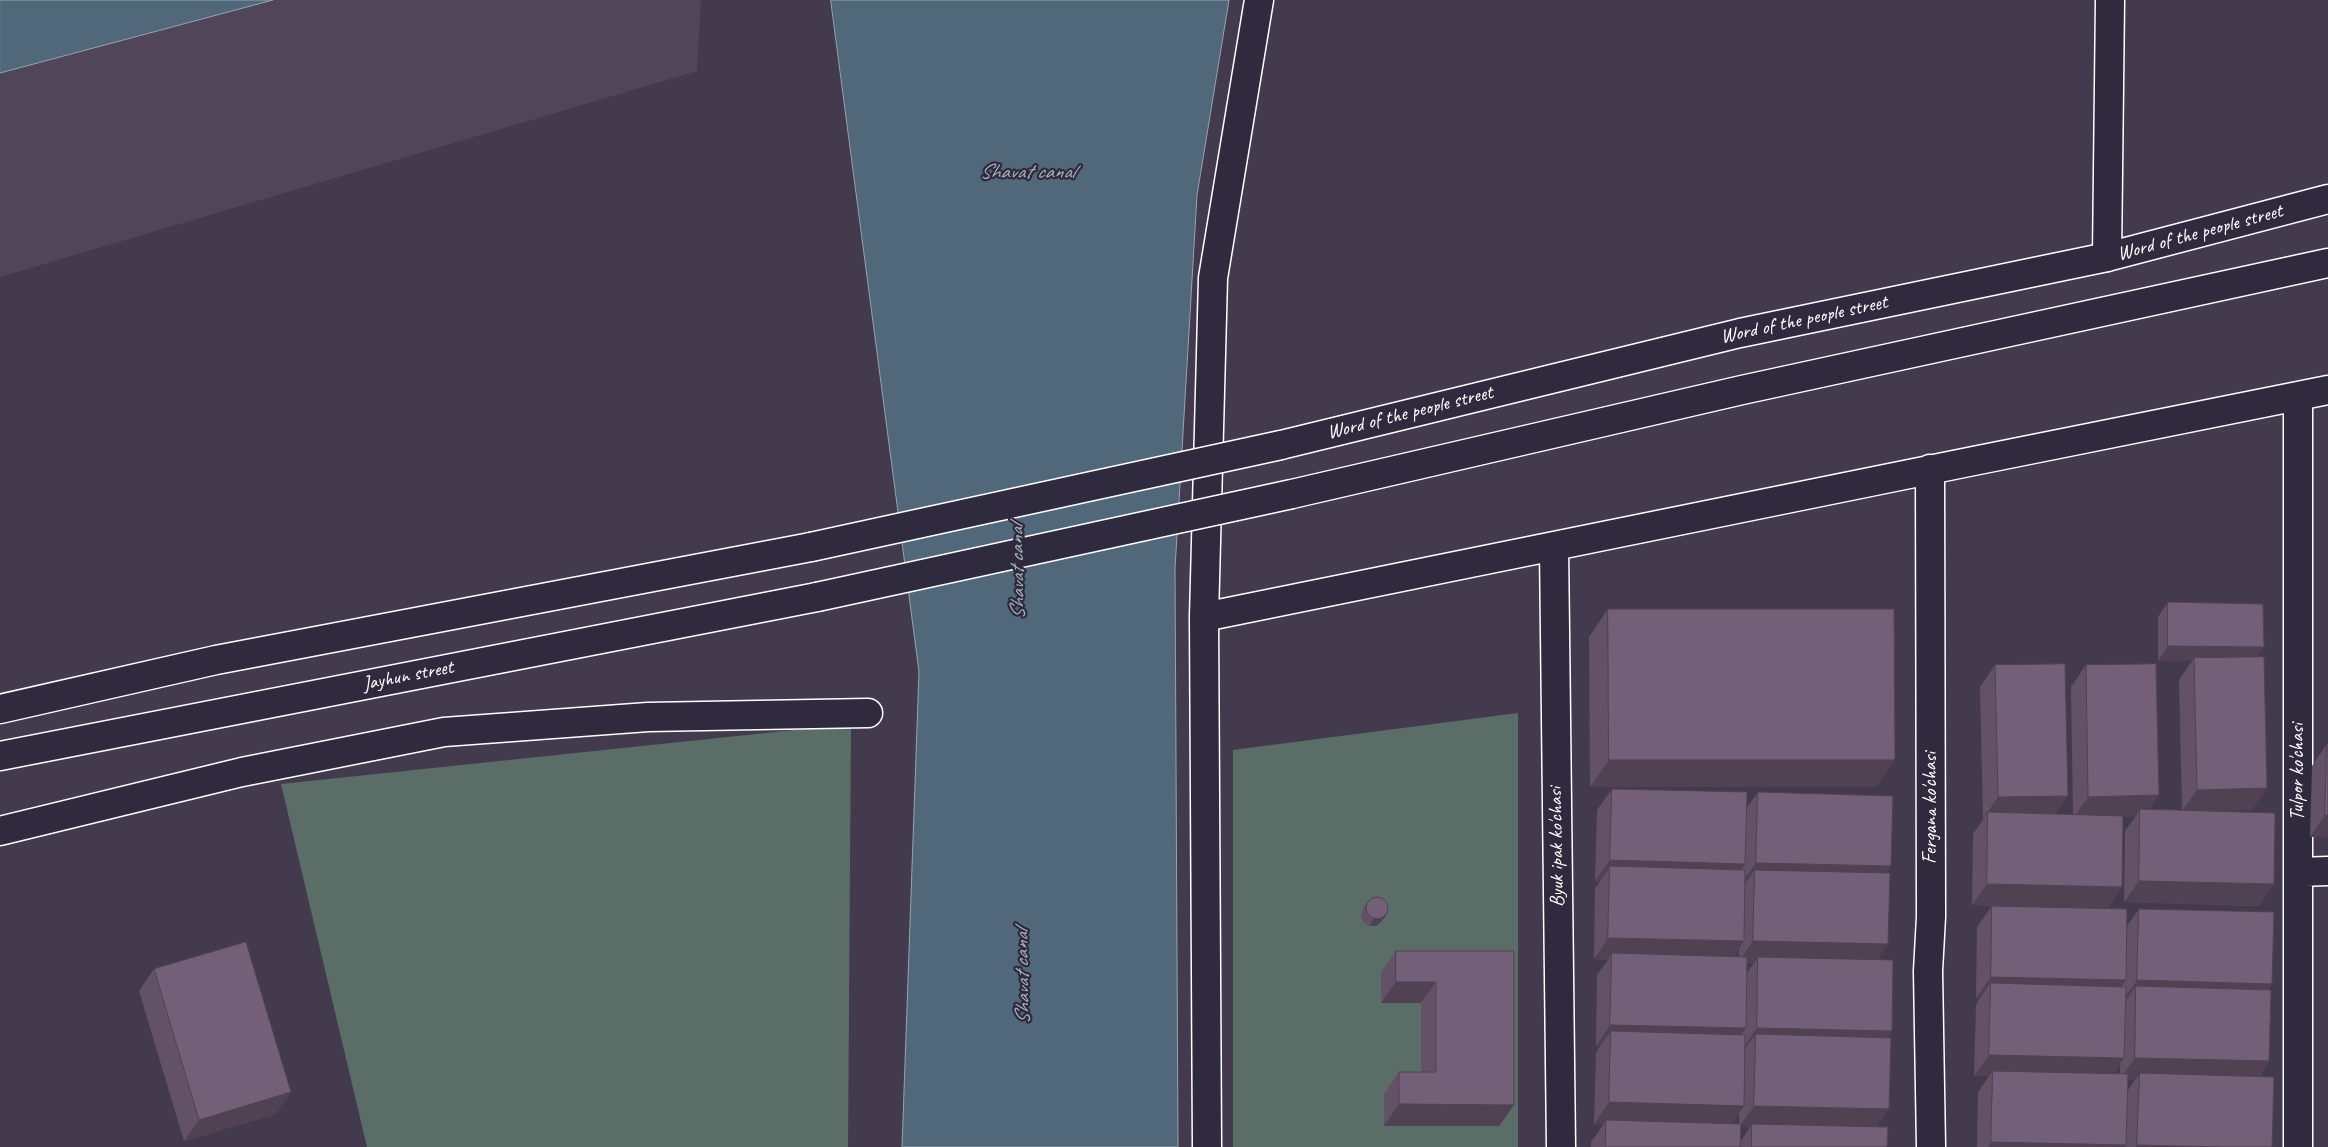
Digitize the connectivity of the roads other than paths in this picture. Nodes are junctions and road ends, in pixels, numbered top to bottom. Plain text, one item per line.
1 (1260, 0) edge
2 (2110, 0) edge
3 (2328, 199) edge
4 (2107, 257) junction
5 (2328, 263) edge
6 (2328, 390) edge
7 (2298, 396) junction
8 (1930, 469) junction
9 (1554, 547) junction
10 (1204, 617) junction
11 (0, 709) edge
12 (868, 713) dead end
13 (0, 756) edge
14 (0, 832) edge
15 (2298, 872) junction
16 (2328, 872) edge
17 (1207, 1147) edge
18 (1561, 1147) edge
19 (1931, 1147) edge
20 (2298, 1147) edge

1 - 10 main road
2 - 4 main road
3 - 4 main road, Word of the people street
4 - 11 main road, Word of the people street, bridge
5 - 13 main road, Jayhun street, bridge
6 - 7 main road
7 - 8 main road
7 - 15 main road, Tulpor ko'chasi
8 - 9 main road
8 - 19 main road, Fergana ko'chasi
9 - 10 main road
9 - 18 main road, Byuk ipak ko'chasi
10 - 17 main road
12 - 14 main road
15 - 16 main road
15 - 20 main road, Tulpor ko'chasi

